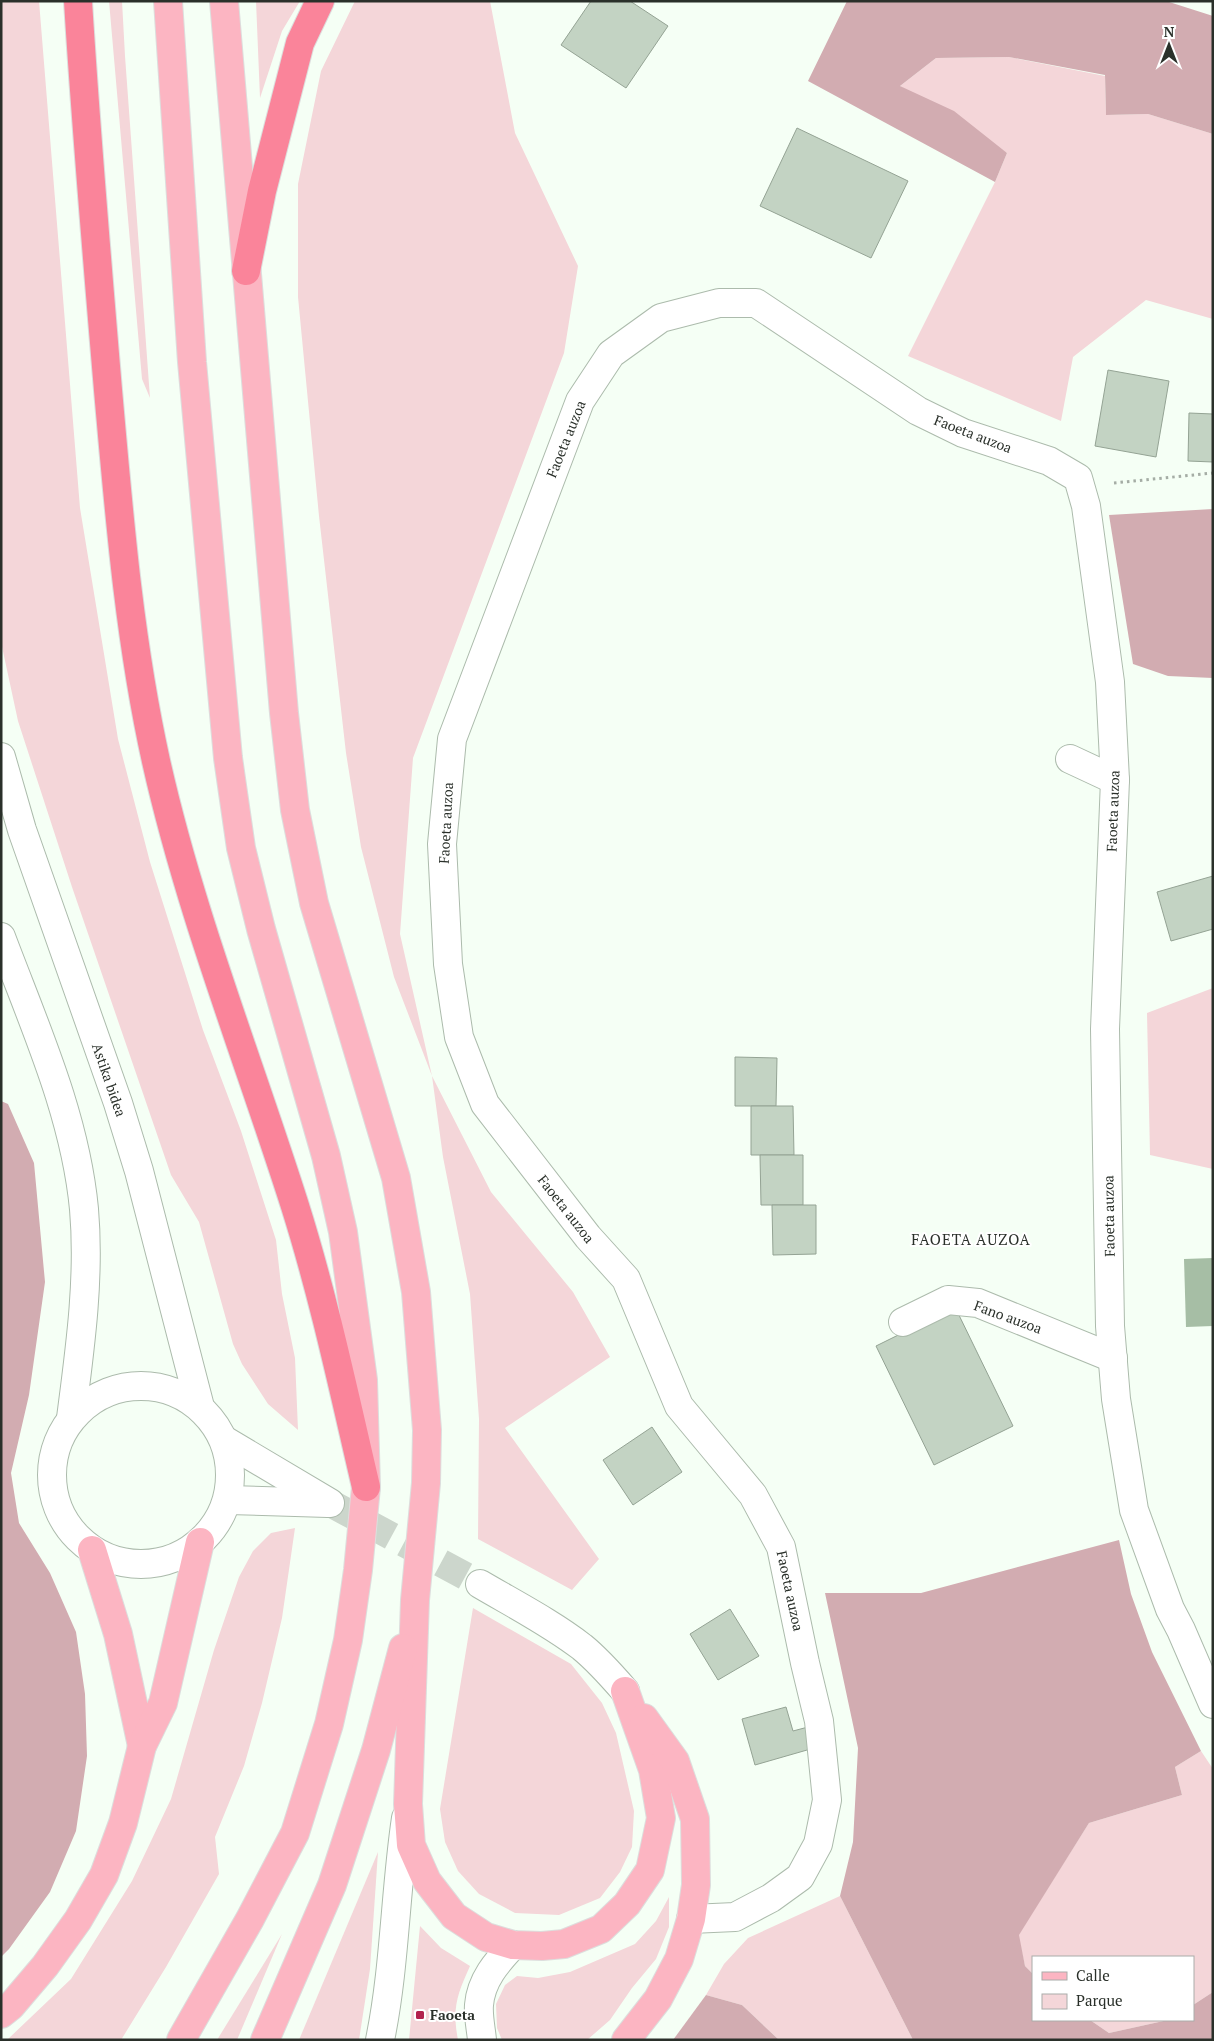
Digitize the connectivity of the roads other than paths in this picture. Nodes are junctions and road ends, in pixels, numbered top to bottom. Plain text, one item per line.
1 (78, 1) edge
2 (168, 1) edge
3 (224, 1) edge
4 (320, 1) edge
5 (246, 271) junction
6 (1, 757) edge
7 (1070, 759) dead end
8 (1115, 780) junction
9 (1, 937) edge
10 (903, 1322) dead end
11 (1113, 1358) junction
12 (200, 1407) junction
13 (71, 1418) junction
14 (224, 1440) junction
15 (366, 1487) junction
16 (228, 1500) junction
17 (200, 1542) junction
18 (92, 1550) junction
19 (480, 1584) tunnel mouth
20 (415, 1600) junction
21 (625, 1691) junction
22 (1213, 1704) edge
23 (142, 1746) junction
24 (408, 1804) junction
25 (691, 1919) junction
26 (513, 1945) junction
27 (1, 2014) edge
28 (181, 2040) edge
29 (265, 2040) edge
30 (380, 2040) edge
31 (482, 2040) edge
32 (626, 2040) edge

1 - 15 highway
2 - 15 main road
3 - 5 main road
4 - 5 highway
5 - 20 main road
6 - 12 street, Astika bidea
7 - 8 street
8 - 11 street, Faoeta auzoa
8 - 25 street, Faoeta auzoa
9 - 13 street
10 - 11 street, Fano auzoa
11 - 22 street, Faoeta auzoa
12 - 13 street
12 - 14 street
13 - 18 street
14 - 16 street
14 - 16 street
15 - 28 main road
16 - 17 street
17 - 18 street
17 - 23 main road
18 - 23 main road
19 - 21 street
20 - 24 main road
20 - 29 main road
21 - 25 main road
21 - 26 main road
23 - 27 main road
24 - 26 main road
24 - 30 street
25 - 32 main road
26 - 31 street

